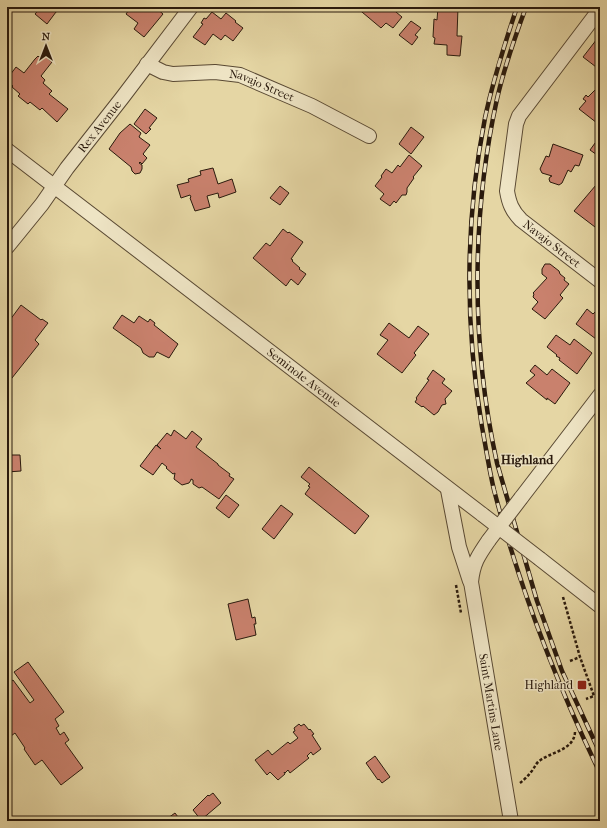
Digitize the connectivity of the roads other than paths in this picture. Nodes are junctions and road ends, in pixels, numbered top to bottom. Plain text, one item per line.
1 (191, 7) edge
2 (600, 9) edge
3 (148, 64) junction
4 (370, 136) dead end
5 (7, 150) edge
6 (54, 187) junction
7 (7, 247) edge
8 (600, 281) edge
9 (600, 395) edge
10 (448, 490) junction
11 (498, 528) junction
12 (471, 582) junction
13 (600, 606) edge
14 (511, 821) edge

1 - 3 street, Rex Avenue
2 - 8 street, Navajo Street
3 - 4 street, Navajo Street
3 - 6 street, Rex Avenue
5 - 6 street, Seminole Avenue
6 - 7 street, Rex Avenue
6 - 10 street, Seminole Avenue
9 - 11 street, Saint Martins Lane, bridge
10 - 11 street, Seminole Avenue, bridge
10 - 12 street, Saint Martins Lane
11 - 12 street, Saint Martins Lane, bridge
11 - 13 street, Seminole Avenue, bridge
12 - 14 street, Saint Martins Lane

